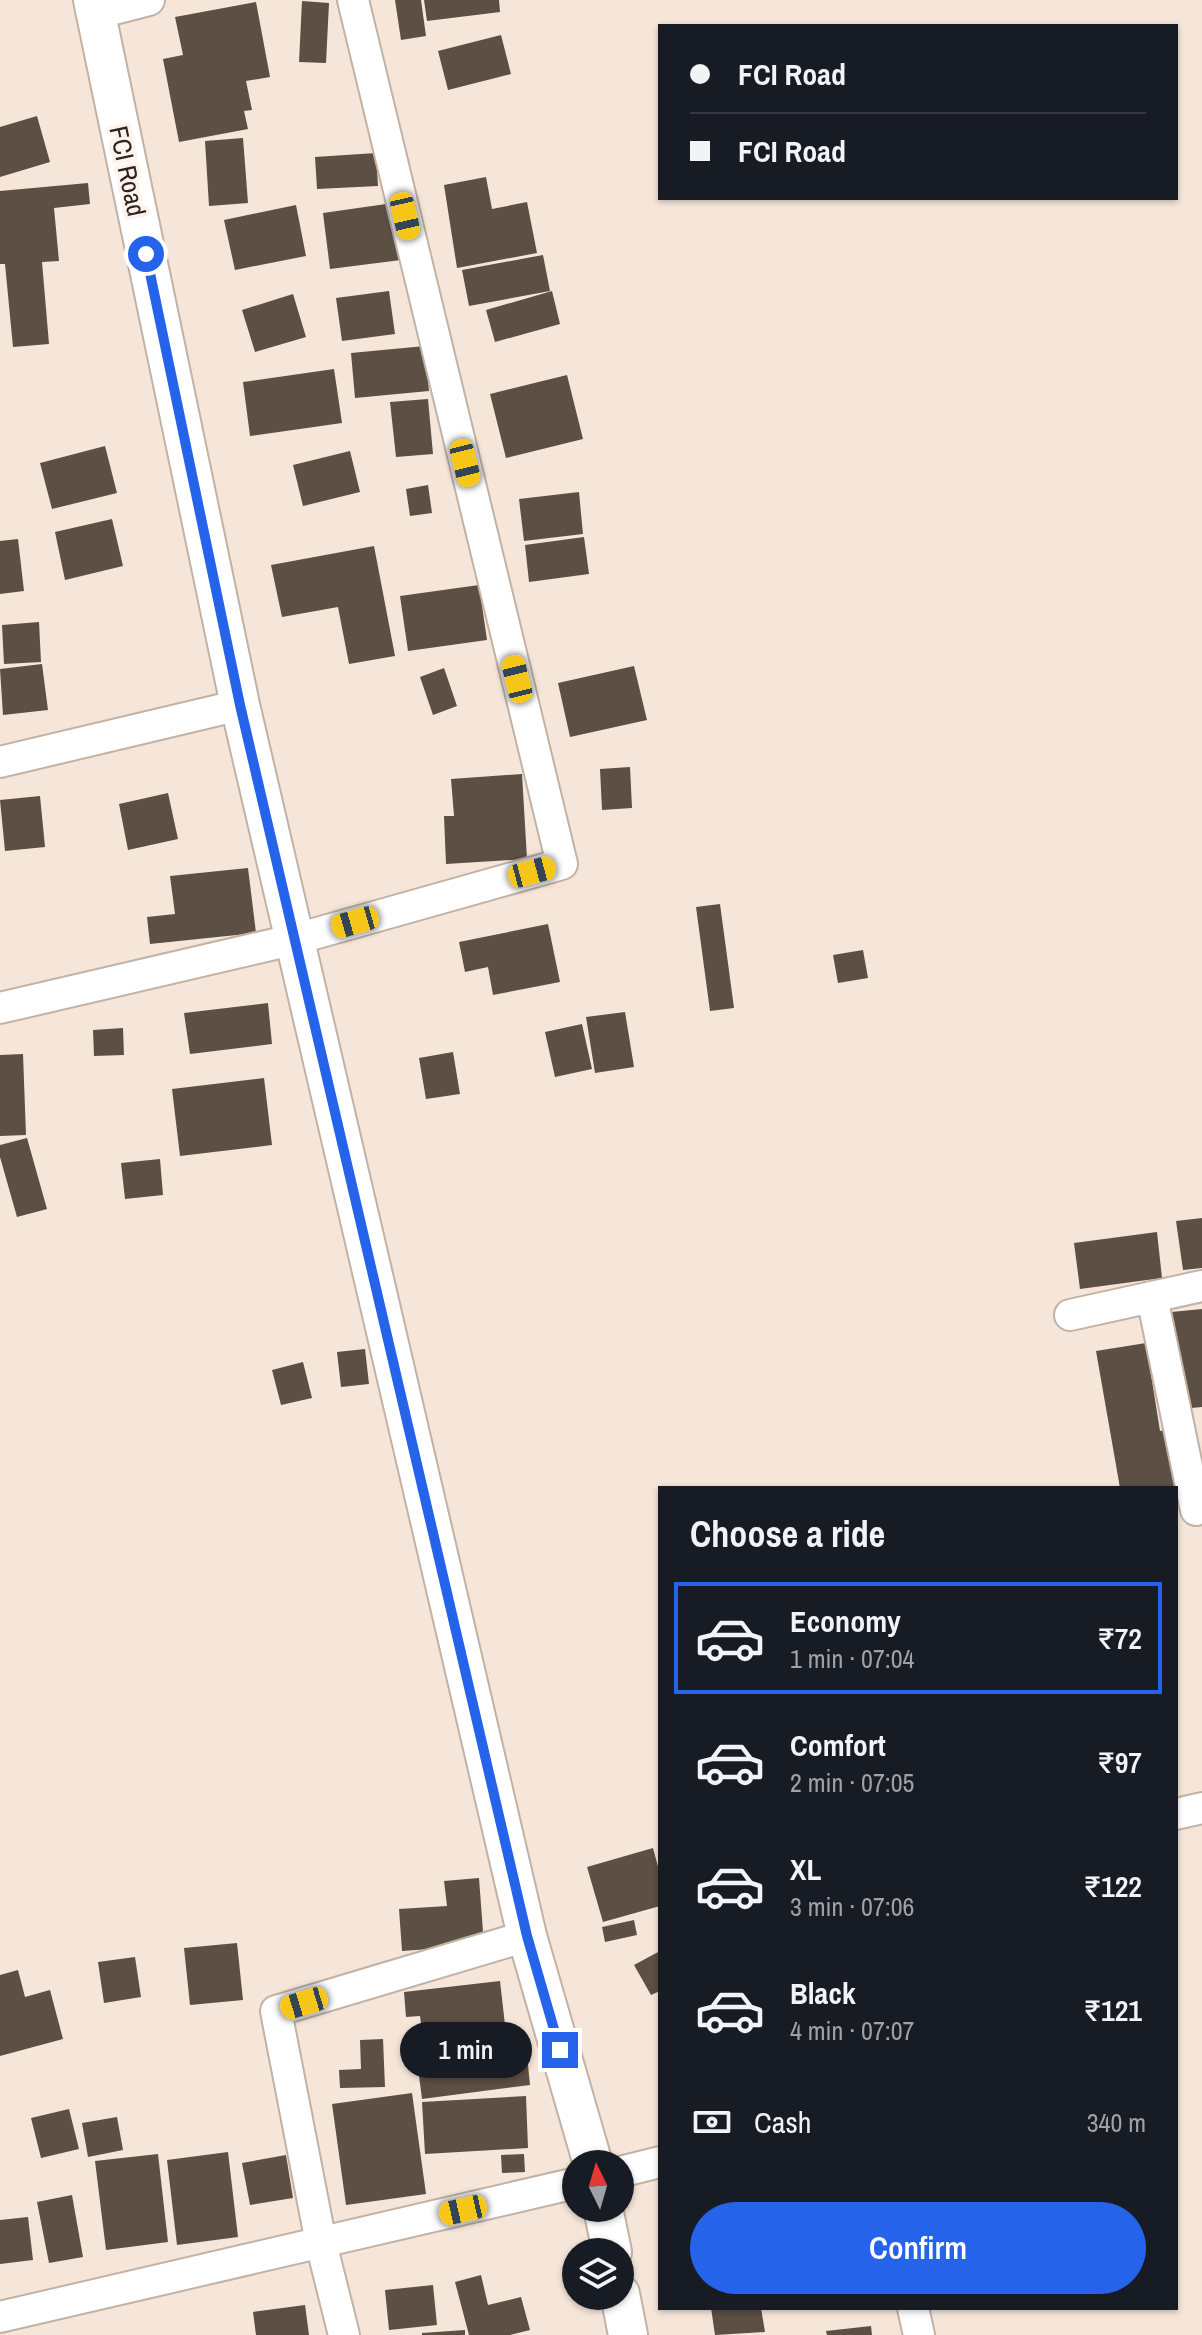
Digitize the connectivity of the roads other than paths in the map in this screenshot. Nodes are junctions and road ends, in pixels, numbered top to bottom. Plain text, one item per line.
1 (149, 0) edge
2 (353, 0) edge
3 (94, 7) edge
4 (240, 705) junction
5 (0, 762) edge
6 (296, 939) junction
7 (0, 1008) edge
8 (1202, 1286) edge
9 (1152, 1297) junction
10 (1070, 1315) dead end
11 (1196, 1510) dead end
12 (1202, 1808) edge
13 (1178, 1814) edge
14 (527, 1936) junction
15 (589, 2150) edge
16 (658, 2162) edge
17 (634, 2168) edge
18 (562, 2186) edge
19 (321, 2243) junction
20 (623, 2310) edge
21 (913, 2310) edge
22 (0, 2317) edge
23 (344, 2335) edge
24 (628, 2335) edge
25 (919, 2335) edge

1 - 3 street
2 - 6 street
3 - 4 street, FCI Road
4 - 5 street
4 - 6 street, FCI Road
6 - 7 street
6 - 14 street, FCI Road
8 - 9 street
9 - 10 street
9 - 11 street
12 - 13 street
14 - 15 street, FCI Road
14 - 19 street
16 - 17 street
18 - 19 street
19 - 22 street
19 - 23 street
20 - 24 street
21 - 25 street

